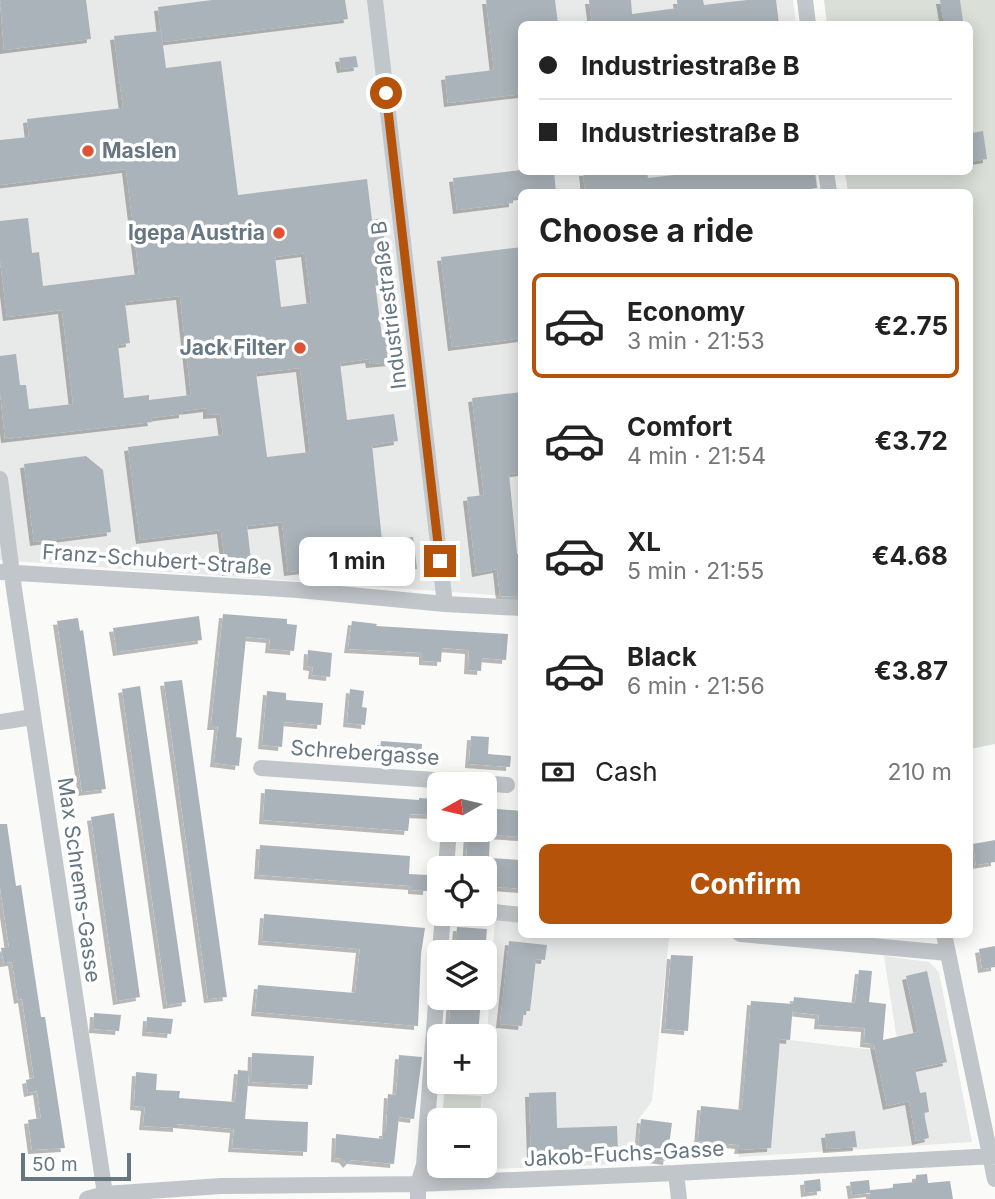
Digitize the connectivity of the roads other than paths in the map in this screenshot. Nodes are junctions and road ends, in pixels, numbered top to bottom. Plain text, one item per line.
1 (375, 0) edge
2 (805, 0) edge
3 (808, 21) edge
4 (0, 480) edge
5 (6, 572) edge
6 (445, 604) junction
7 (518, 608) edge
8 (33, 717) junction
9 (0, 722) edge
10 (261, 768) dead end
11 (427, 780) edge
12 (497, 784) edge
13 (507, 785) dead end
14 (497, 912) edge
15 (518, 915) edge
16 (784, 938) edge
17 (945, 938) edge
18 (948, 953) junction
19 (436, 1010) edge
20 (993, 1156) edge
21 (676, 1173) junction
22 (995, 1179) edge
23 (418, 1191) edge
24 (217, 1193) edge
25 (105, 1194) junction
26 (87, 1199) edge
27 (679, 1199) edge

1 - 6 street, Industriestraße B
2 - 3 street
4 - 5 street, Max Schrems-Gasse
5 - 6 street, Franz-Schubert-Straße
5 - 8 street, Max Schrems-Gasse
6 - 7 street, Franz-Schubert-Straße
8 - 9 street
8 - 25 street, Max Schrems-Gasse
10 - 11 street, Schrebergasse
12 - 13 street, Schrebergasse
14 - 15 street
16 - 18 street
17 - 18 street
18 - 20 street
19 - 23 street
20 - 21 street, Jakob-Fuchs-Gasse
20 - 22 street
21 - 23 street, Jakob-Fuchs-Gasse
21 - 27 street
23 - 24 street, Jakob-Fuchs-Gasse
24 - 25 street, Jakob-Fuchs-Gasse
25 - 26 street, Jakob-Fuchs-Gasse

